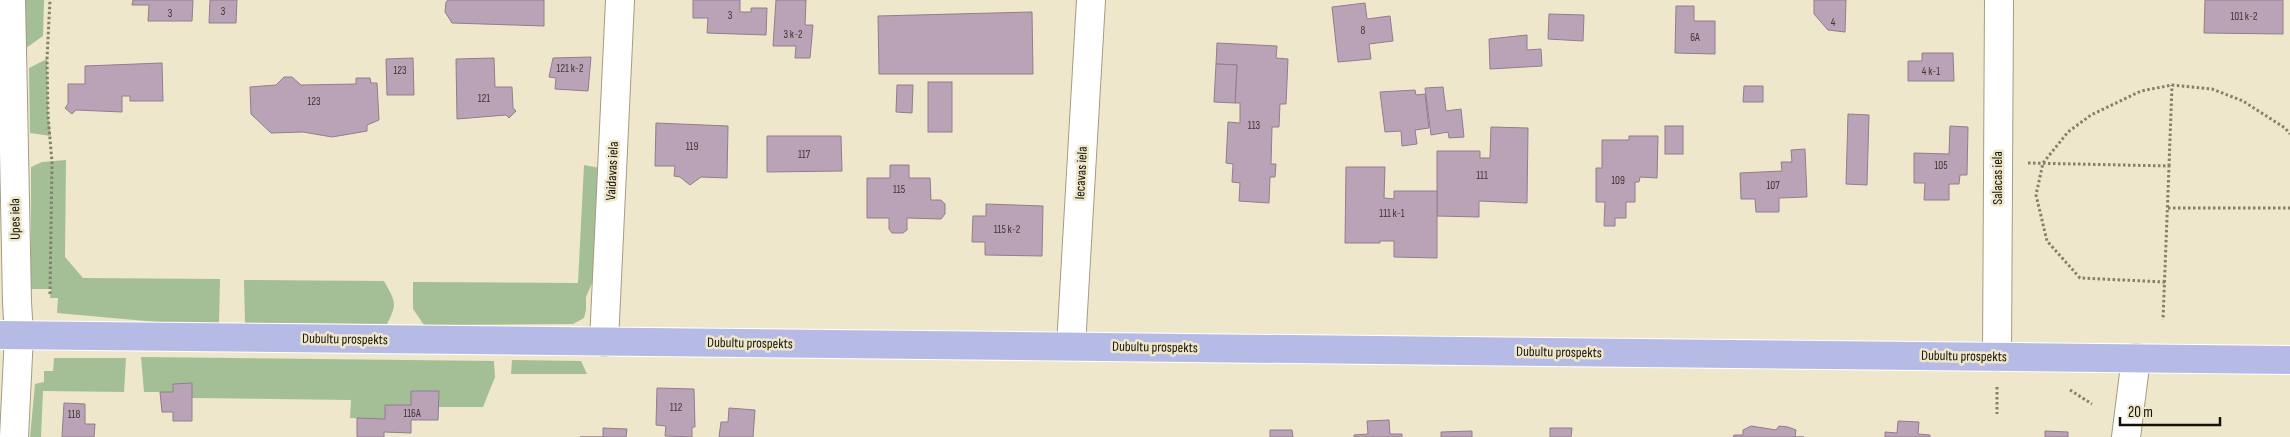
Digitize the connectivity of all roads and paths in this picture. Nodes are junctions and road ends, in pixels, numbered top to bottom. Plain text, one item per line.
1 (11, 0) edge
2 (50, 0) edge
3 (620, 0) edge
4 (1091, 0) edge
5 (1999, 0) edge
6 (2172, 85) junction
7 (2290, 134) edge
8 (1997, 162) junction
9 (2043, 163) junction
10 (2169, 166) junction
11 (2168, 208) junction
12 (2290, 208) edge
13 (2165, 282) junction
14 (2163, 320) dead end
15 (10, 335) edge
16 (46, 336) junction
17 (604, 342) junction
18 (1071, 346) junction
19 (1997, 357) junction
20 (2136, 358) junction
21 (2290, 360) edge
22 (14, 437) edge
23 (2126, 437) edge

1 - 15 street, Upes iela
2 - 16 path
3 - 17 street, Vaidavas iela
4 - 18 street, Iecavas iela
5 - 8 street, Salacas iela
6 - 7 path
6 - 9 path
6 - 10 path
8 - 9 path
8 - 19 street, Salacas iela
9 - 10 path
9 - 13 path
10 - 11 path
11 - 12 path
11 - 13 path
13 - 14 path
15 - 16 main road, Dubultu prospekts
15 - 22 street, Upes iela
16 - 17 main road, Dubultu prospekts
17 - 18 main road, Dubultu prospekts
18 - 19 main road, Dubultu prospekts
19 - 20 main road, Dubultu prospekts
20 - 21 main road, Dubultu prospekts
20 - 23 street

